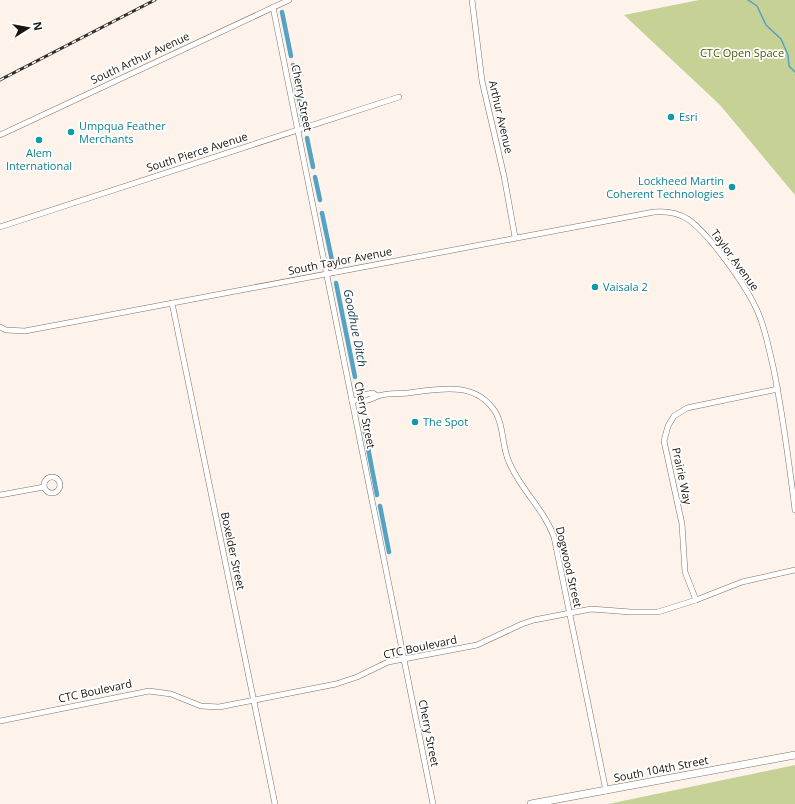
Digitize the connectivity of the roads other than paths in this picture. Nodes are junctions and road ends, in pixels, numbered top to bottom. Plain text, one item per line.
1 (289, 0) edge
2 (472, 0) edge
3 (273, 7) junction
4 (399, 97) dead end
5 (298, 130) junction
6 (0, 135) edge
7 (684, 216) joint
8 (0, 227) edge
9 (515, 237) junction
10 (327, 273) junction
11 (172, 303) junction
12 (0, 327) edge
13 (778, 389) junction
14 (352, 401) junction
15 (44, 487) dead end
16 (0, 495) edge
17 (795, 510) edge
18 (795, 570) edge
19 (696, 600) junction
20 (570, 613) junction
21 (404, 658) junction
22 (254, 700) junction
23 (0, 722) edge
24 (795, 755) edge
25 (606, 792) junction
26 (275, 804) edge
27 (433, 804) edge
28 (531, 804) edge

1 - 3 street, South Arthur Avenue
2 - 9 street, Arthur Avenue
3 - 5 street, Cherry Street
3 - 6 street, South Arthur Avenue
4 - 5 street, South Pierce Avenue
5 - 8 street, South Pierce Avenue
5 - 10 street, Cherry Street
7 - 9 street, South Taylor Avenue
7 - 13 street, Taylor Avenue
9 - 10 street, South Taylor Avenue
10 - 11 street, South Taylor Avenue
10 - 14 street, Cherry Street
11 - 12 street, South Taylor Avenue
11 - 22 street, Boxelder Street
13 - 17 street, Taylor Avenue
13 - 19 street, Prairie Way
14 - 20 street, Dogwood Street
14 - 21 street, Cherry Street
15 - 16 street
18 - 19 street, CTC Boulevard
19 - 20 street, CTC Boulevard
20 - 21 street, CTC Boulevard
20 - 25 street, Dogwood Street
21 - 22 street, CTC Boulevard
21 - 27 street, Cherry Street
22 - 23 street, CTC Boulevard
22 - 26 street, Boxelder Street
24 - 25 street, South 104th Street
25 - 28 street, South 104th Street

